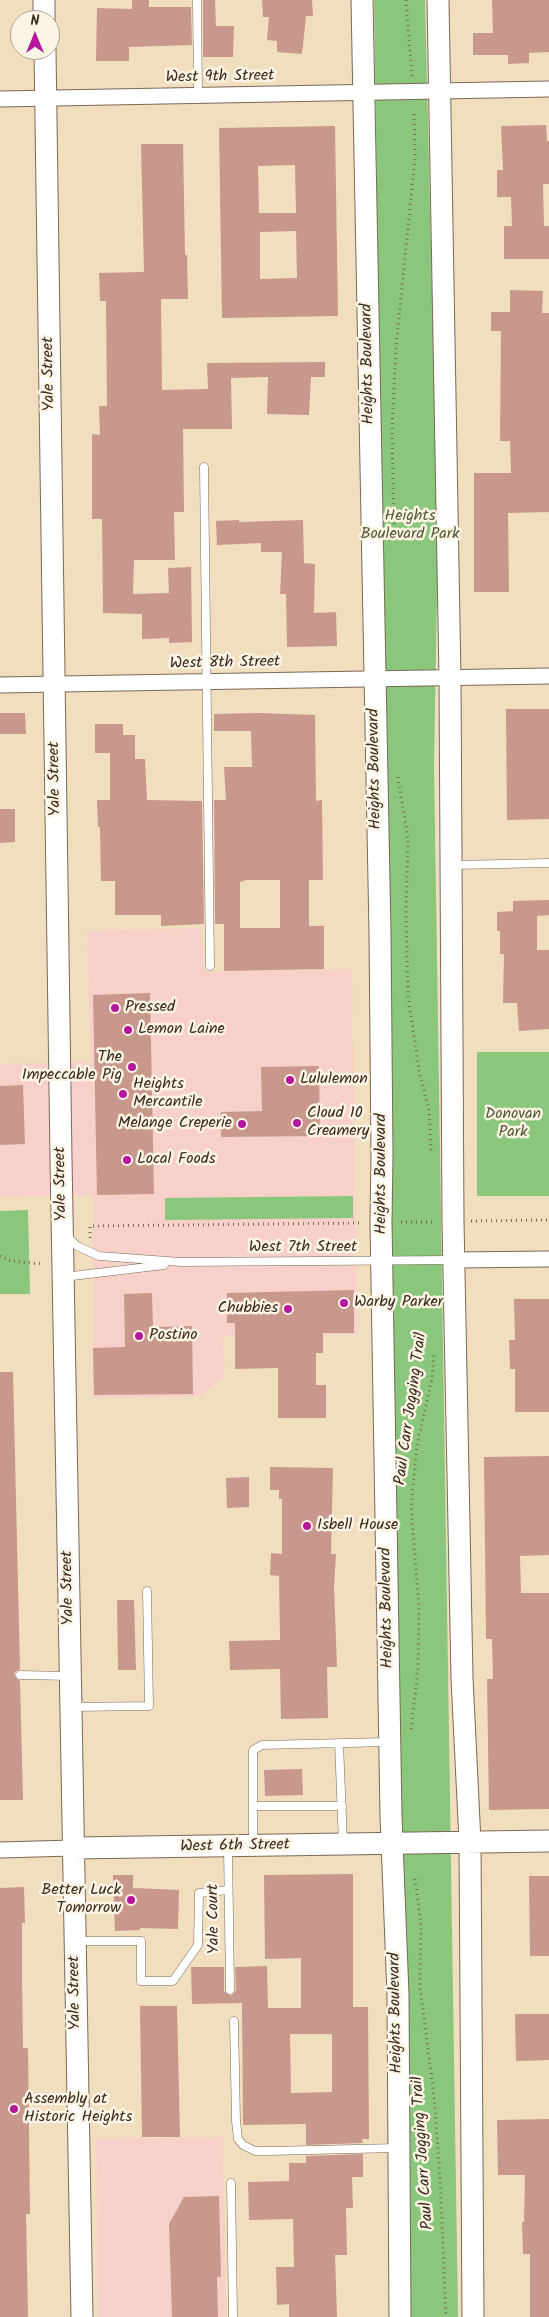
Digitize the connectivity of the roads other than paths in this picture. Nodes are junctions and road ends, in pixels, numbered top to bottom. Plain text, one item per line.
1 (197, 0) edge
2 (362, 0) edge
3 (438, 0) edge
4 (44, 60) edge
5 (549, 89) edge
6 (440, 91) junction
7 (364, 92) junction
8 (198, 96) junction
9 (46, 98) junction
10 (0, 99) edge
11 (204, 467) dead end
12 (549, 676) edge
13 (450, 678) junction
14 (374, 680) junction
15 (206, 682) junction
16 (54, 684) junction
17 (0, 685) edge
18 (549, 863) edge
19 (452, 866) junction
20 (210, 966) dead end
21 (63, 1233) junction
22 (549, 1259) edge
23 (455, 1260) junction
24 (382, 1261) junction
25 (181, 1262) junction
26 (64, 1277) junction
27 (147, 1591) dead end
28 (20, 1675) dead end
29 (70, 1676) junction
30 (71, 1707) junction
31 (339, 1742) junction
32 (390, 1742) junction
33 (253, 1806) junction
34 (342, 1806) junction
35 (549, 1841) edge
36 (470, 1842) junction
37 (392, 1844) junction
38 (343, 1845) junction
39 (228, 1847) junction
40 (253, 1847) junction
41 (73, 1848) junction
42 (0, 1850) edge
43 (228, 1890) junction
44 (75, 1941) junction
45 (230, 1990) dead end
46 (234, 2021) dead end
47 (399, 2148) junction
48 (231, 2183) dead end
49 (82, 2317) edge
50 (233, 2317) edge
51 (400, 2317) edge
52 (473, 2317) edge

1 - 8 lane
2 - 7 main road, Heights Boulevard
3 - 6 main road
4 - 9 main road, Yale Street
5 - 6 street, West 9th Street
6 - 7 street, West 9th Street
6 - 13 main road
7 - 8 street, West 9th Street
7 - 14 main road, Heights Boulevard
8 - 9 street, West 9th Street
9 - 10 street, West 9th Street
9 - 16 main road, Yale Street
11 - 15 lane
12 - 13 street, West 8th Street
13 - 14 street, West 8th Street
13 - 19 main road
14 - 15 street, West 8th Street
14 - 24 main road, Heights Boulevard
15 - 16 street, West 8th Street
15 - 20 lane
16 - 17 street, West 8th Street
16 - 21 main road, Yale Street
18 - 19 lane
19 - 23 main road
21 - 25 lane, West 7th Street
21 - 26 main road, Yale Street
22 - 23 street
23 - 24 lane, West 7th Street
23 - 36 main road
24 - 25 lane, West 7th Street
24 - 32 main road, Heights Boulevard
25 - 26 lane, West 7th Street
26 - 29 main road, Yale Street
27 - 30 lane
28 - 29 lane
29 - 30 main road, Yale Street
30 - 41 main road, Yale Street
31 - 32 lane
31 - 33 lane
31 - 34 lane
32 - 37 main road, Heights Boulevard
33 - 34 lane
33 - 40 lane
34 - 38 lane
35 - 36 main road, West 6th Street
36 - 37 main road, West 6th Street
36 - 52 main road
37 - 38 main road, West 6th Street
37 - 47 main road, Heights Boulevard
38 - 40 main road, West 6th Street
39 - 40 main road, West 6th Street
39 - 41 main road, West 6th Street
39 - 43 lane, Yale Court
41 - 42 street, West 6th Street
41 - 44 main road, Yale Street
43 - 44 lane
43 - 45 lane, Yale Court
44 - 49 main road, Yale Street
46 - 47 lane
47 - 51 main road, Heights Boulevard
48 - 50 lane

